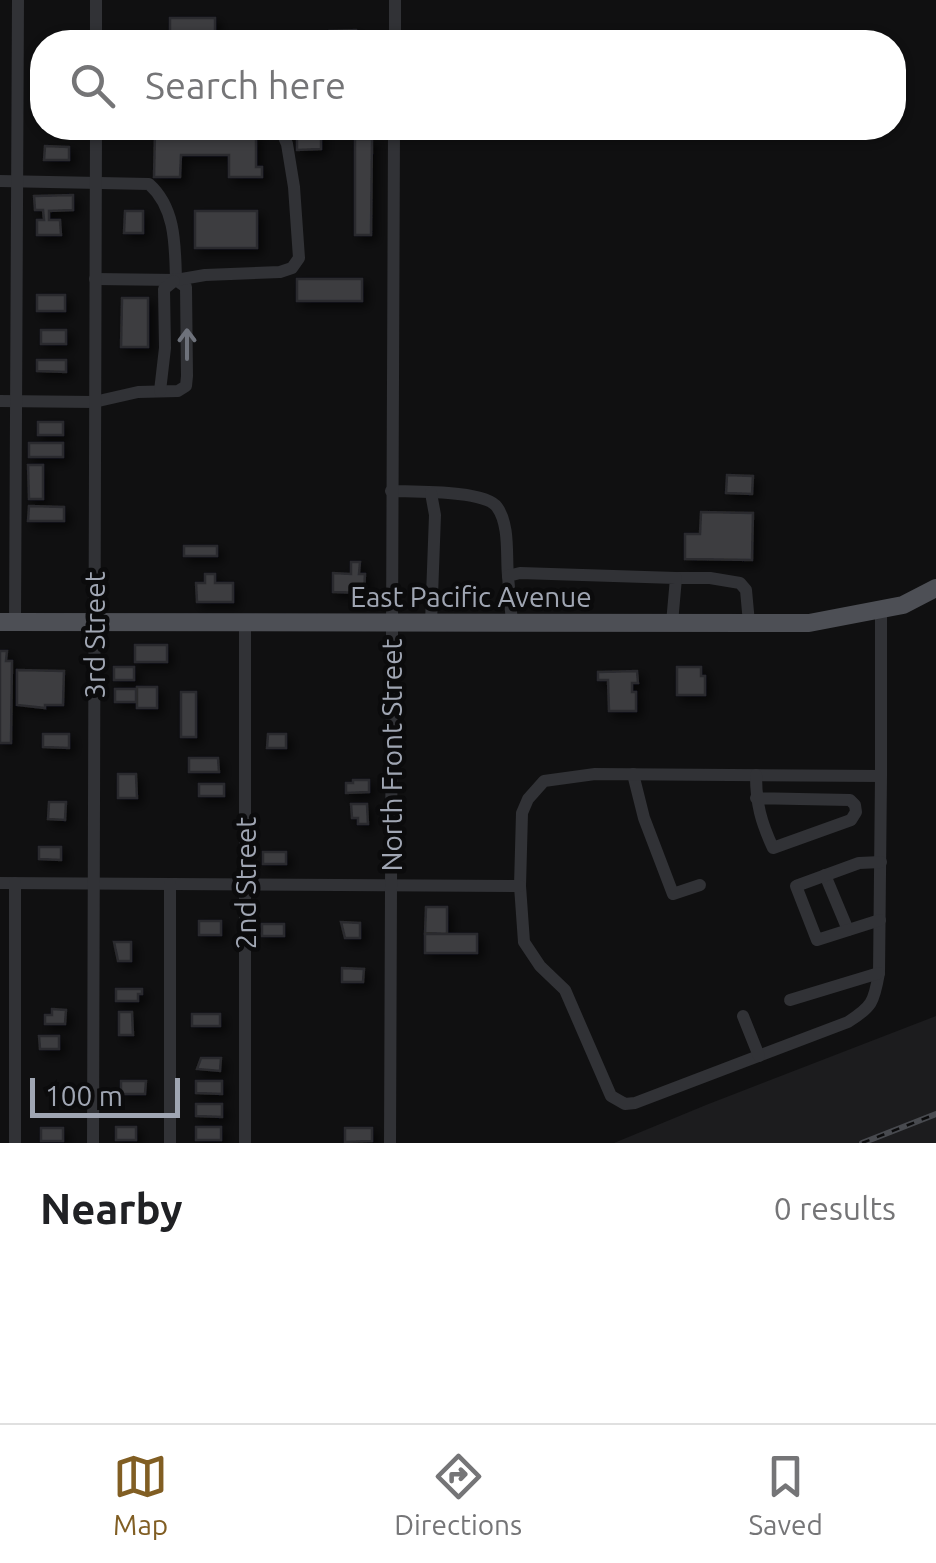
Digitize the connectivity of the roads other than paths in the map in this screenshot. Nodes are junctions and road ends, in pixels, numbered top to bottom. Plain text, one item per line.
1 (18, 0) edge
2 (96, 0) edge
3 (395, 0) edge
4 (96, 30) edge
5 (394, 30) edge
6 (96, 140) edge
7 (286, 140) edge
8 (394, 140) edge
9 (0, 181) edge
10 (17, 181) junction
11 (96, 181) junction
12 (95, 279) junction
13 (176, 280) junction
14 (160, 390) junction
15 (7, 401) edge
16 (94, 402) junction
17 (391, 492) junction
18 (430, 493) junction
19 (508, 576) junction
20 (676, 578) junction
21 (936, 588) edge
22 (881, 610) junction
23 (8, 622) edge
24 (94, 622) junction
25 (245, 623) junction
26 (390, 623) junction
27 (431, 623) junction
28 (512, 623) junction
29 (672, 623) junction
30 (749, 623) junction
31 (632, 774) junction
32 (756, 775) junction
33 (880, 776) junction
34 (756, 798) junction
35 (882, 862) junction
36 (825, 874) junction
37 (8, 883) edge
38 (94, 883) junction
39 (170, 884) junction
40 (245, 884) junction
41 (392, 885) junction
42 (700, 885) dead end
43 (520, 886) junction
44 (880, 920) junction
45 (848, 930) junction
46 (878, 974) junction
47 (790, 1000) dead end
48 (742, 1016) dead end
49 (759, 1056) junction
50 (15, 1143) edge
51 (94, 1143) edge
52 (170, 1143) edge
53 (245, 1143) edge
54 (390, 1143) edge

1 - 10 street
2 - 4 street
3 - 5 street
6 - 11 street, 3rd Street
7 - 13 street
8 - 17 street, North Front Street
9 - 10 street
10 - 11 street
10 - 15 street
11 - 12 street, 3rd Street
11 - 13 street
12 - 13 street
12 - 16 street, 3rd Street
13 - 14 street
14 -> 13 street
14 - 16 street
15 - 16 street
15 - 23 street
16 - 24 street, 3rd Street
17 - 18 street
17 - 26 street, North Front Street
18 - 19 street
18 - 27 street
19 - 20 street
19 - 28 street
20 - 29 street
20 - 30 street
21 - 22 main road, East Pacific Avenue
22 - 30 main road, East Pacific Avenue
22 - 33 street
23 - 24 main road, East Pacific Avenue
24 - 25 main road, East Pacific Avenue
24 - 38 street, 3rd Street
25 - 26 main road, East Pacific Avenue
25 - 40 street, 2nd Street
26 - 27 main road, East Pacific Avenue
26 - 41 street, North Front Street
27 - 28 main road, East Pacific Avenue
28 - 29 main road, East Pacific Avenue
29 - 30 main road, East Pacific Avenue
31 - 32 street
31 - 42 street
31 - 43 street
32 - 33 street
32 - 34 street
33 - 35 street
34 - 34 street
35 - 36 street
35 - 44 street
36 - 45 street
36 - 45 street
37 - 38 street
37 - 50 street
38 - 39 street
38 - 51 street, 3rd Street
39 - 40 street
39 - 52 street
40 - 41 street
40 - 53 street, 2nd Street
41 - 43 street
41 - 54 street, North Front Street
43 - 49 street
44 - 45 street
44 - 46 street
46 - 47 street
46 - 49 street
48 - 49 street

